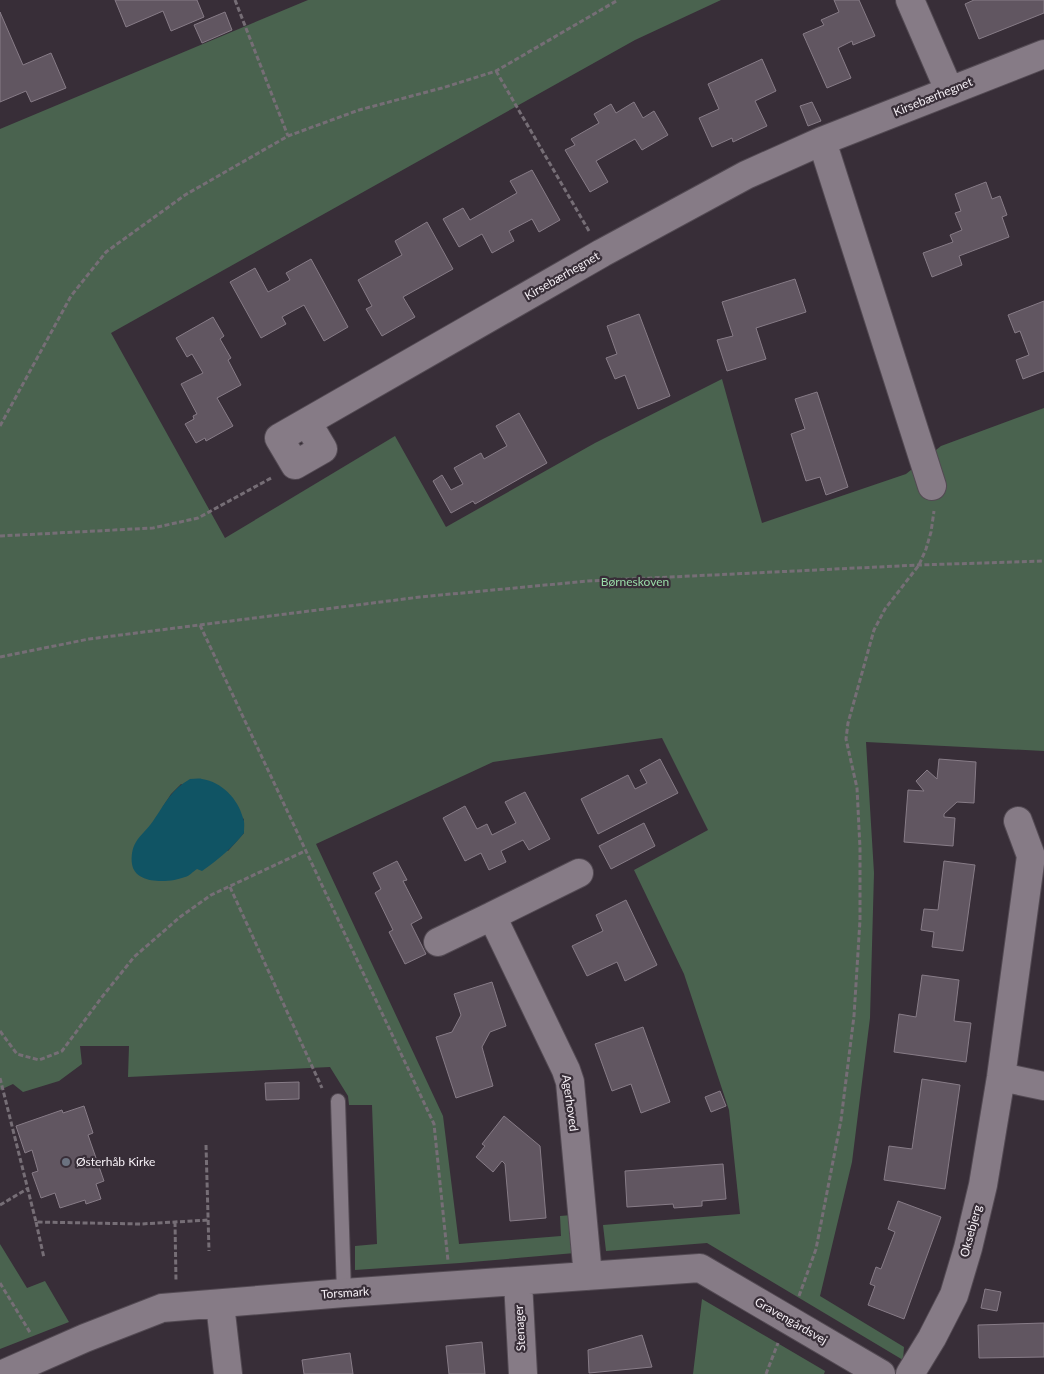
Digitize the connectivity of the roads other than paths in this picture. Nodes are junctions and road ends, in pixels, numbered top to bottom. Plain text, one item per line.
1 (910, 0) edge
2 (1044, 54) edge
3 (949, 90) junction
4 (822, 141) junction
5 (295, 465) road end
6 (932, 486) road end
7 (1018, 821) dead end
8 (579, 874) dead end
9 (492, 916) junction
10 (438, 942) dead end
11 (1001, 1077) junction
12 (1044, 1086) edge
13 (338, 1101) road end
14 (700, 1268) joint
15 (588, 1276) junction
16 (518, 1282) junction
17 (344, 1293) junction
18 (220, 1304) junction
19 (3, 1374) edge
20 (228, 1374) edge
21 (523, 1374) edge
22 (881, 1374) edge
23 (910, 1374) edge

1 - 3 street
2 - 3 street, Kirsebærhegnet
3 - 4 street, Kirsebærhegnet
4 - 5 street, Kirsebærhegnet
4 - 6 street
7 - 11 street, Oksebjerg
8 - 9 street
9 - 10 street
9 - 15 street, Agerhoved
11 - 12 street
11 - 23 street, Oksebjerg
13 - 17 lane
14 - 15 street, Torsmark
14 - 22 street, Gravengårdsvej
15 - 16 street, Torsmark
16 - 17 street, Torsmark
16 - 21 street, Stenager
17 - 18 street, Torsmark
18 - 19 street, Torsmark
18 - 20 street

